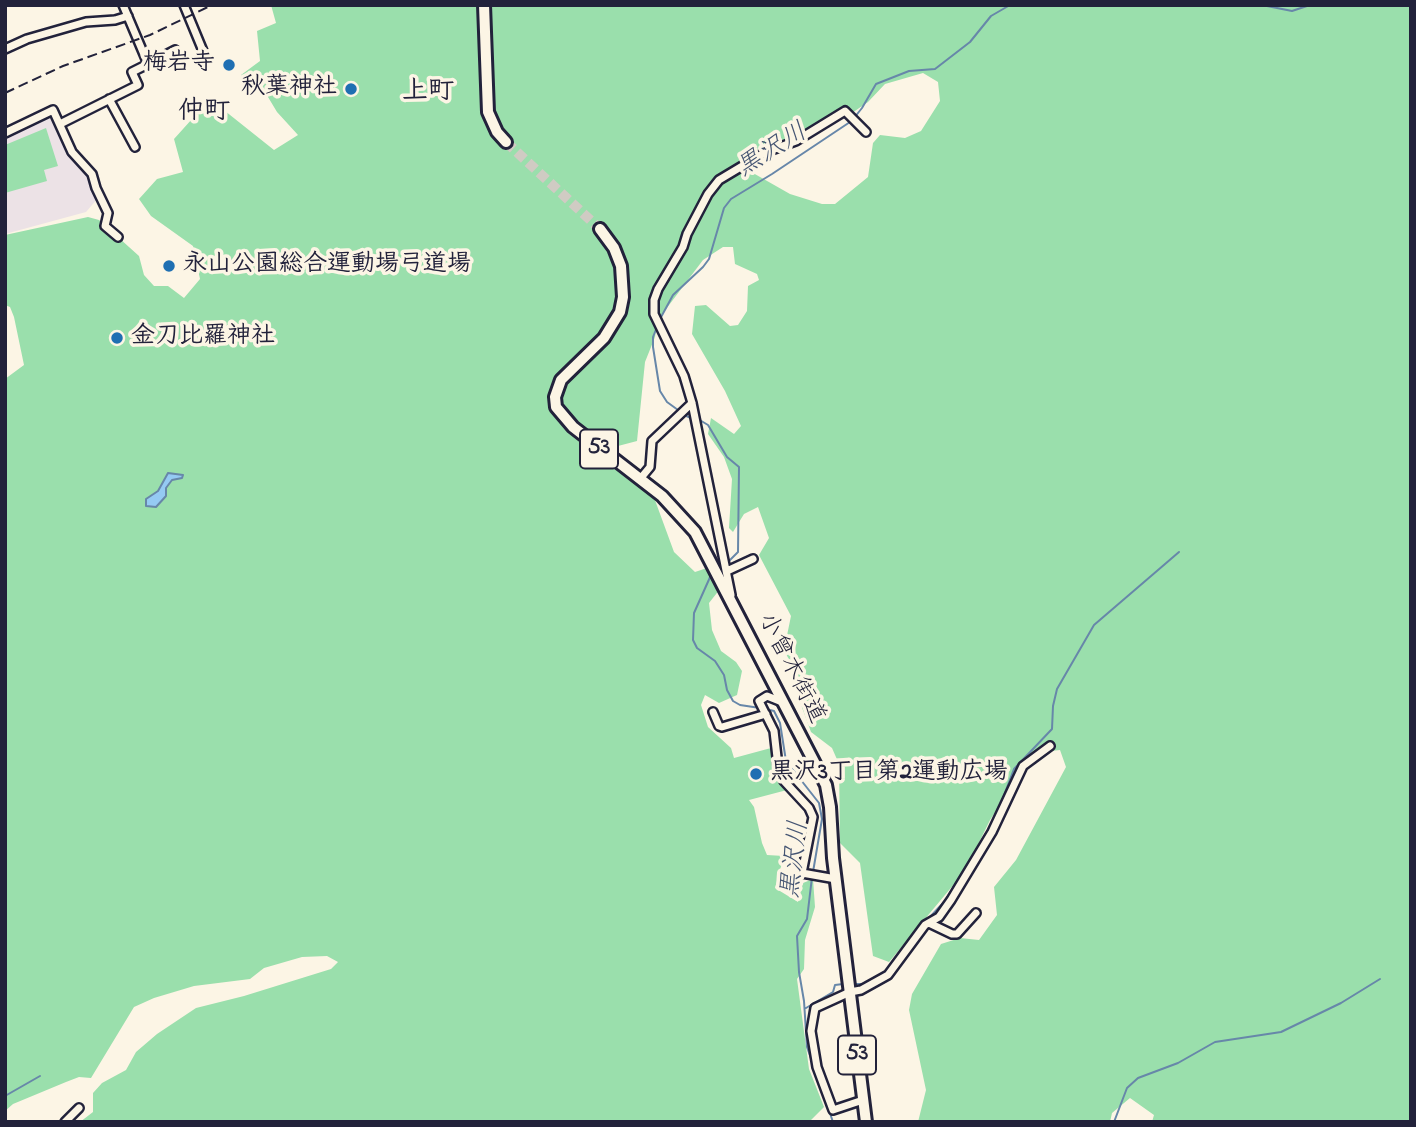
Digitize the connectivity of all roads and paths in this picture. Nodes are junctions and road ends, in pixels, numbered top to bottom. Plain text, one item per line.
1 (123, 5) edge
2 (184, 5) edge
3 (484, 5) edge
4 (128, 16) junction
5 (5, 49) edge
6 (175, 50) dead end
7 (203, 51) dead end
8 (148, 64) junction
9 (110, 99) junction
10 (60, 124) junction
11 (866, 132) dead end
12 (5, 133) edge
13 (506, 142) tunnel mouth
14 (135, 146) dead end
15 (600, 229) tunnel mouth
16 (118, 237) dead end
17 (692, 403) junction
18 (640, 479) junction
19 (753, 559) dead end
20 (722, 567) junction
21 (785, 703) junction
22 (713, 712) dead end
23 (766, 714) junction
24 (1050, 746) dead end
25 (836, 879) junction
26 (976, 913) dead end
27 (929, 923) junction
28 (849, 987) junction
29 (863, 1100) junction
30 (79, 1108) dead end
31 (65, 1122) edge
32 (866, 1122) edge

1 - 4 street
2 - 7 street
3 - 13 main road
4 - 5 street
4 - 8 street
6 - 8 street
8 - 9 street
9 - 10 street
9 - 14 street
10 - 12 street
10 - 16 street
11 - 17 street
15 - 18 main road, 小曾木街道 / 53
17 - 18 street
17 - 20 street
18 - 20 main road, 小曾木街道 / 53
19 - 20 street
20 - 21 main road, 小曾木街道 / 53
21 - 23 street
21 - 25 main road, 小曾木街道 / 53
22 - 23 street
23 - 25 street
24 - 27 street
25 - 28 main road, 小曾木街道 / 53
26 - 27 street
27 - 28 street
28 - 29 main road, 小曾木街道 / 53
28 - 29 street
29 - 32 main road, 小曾木街道 / 53
30 - 31 street

